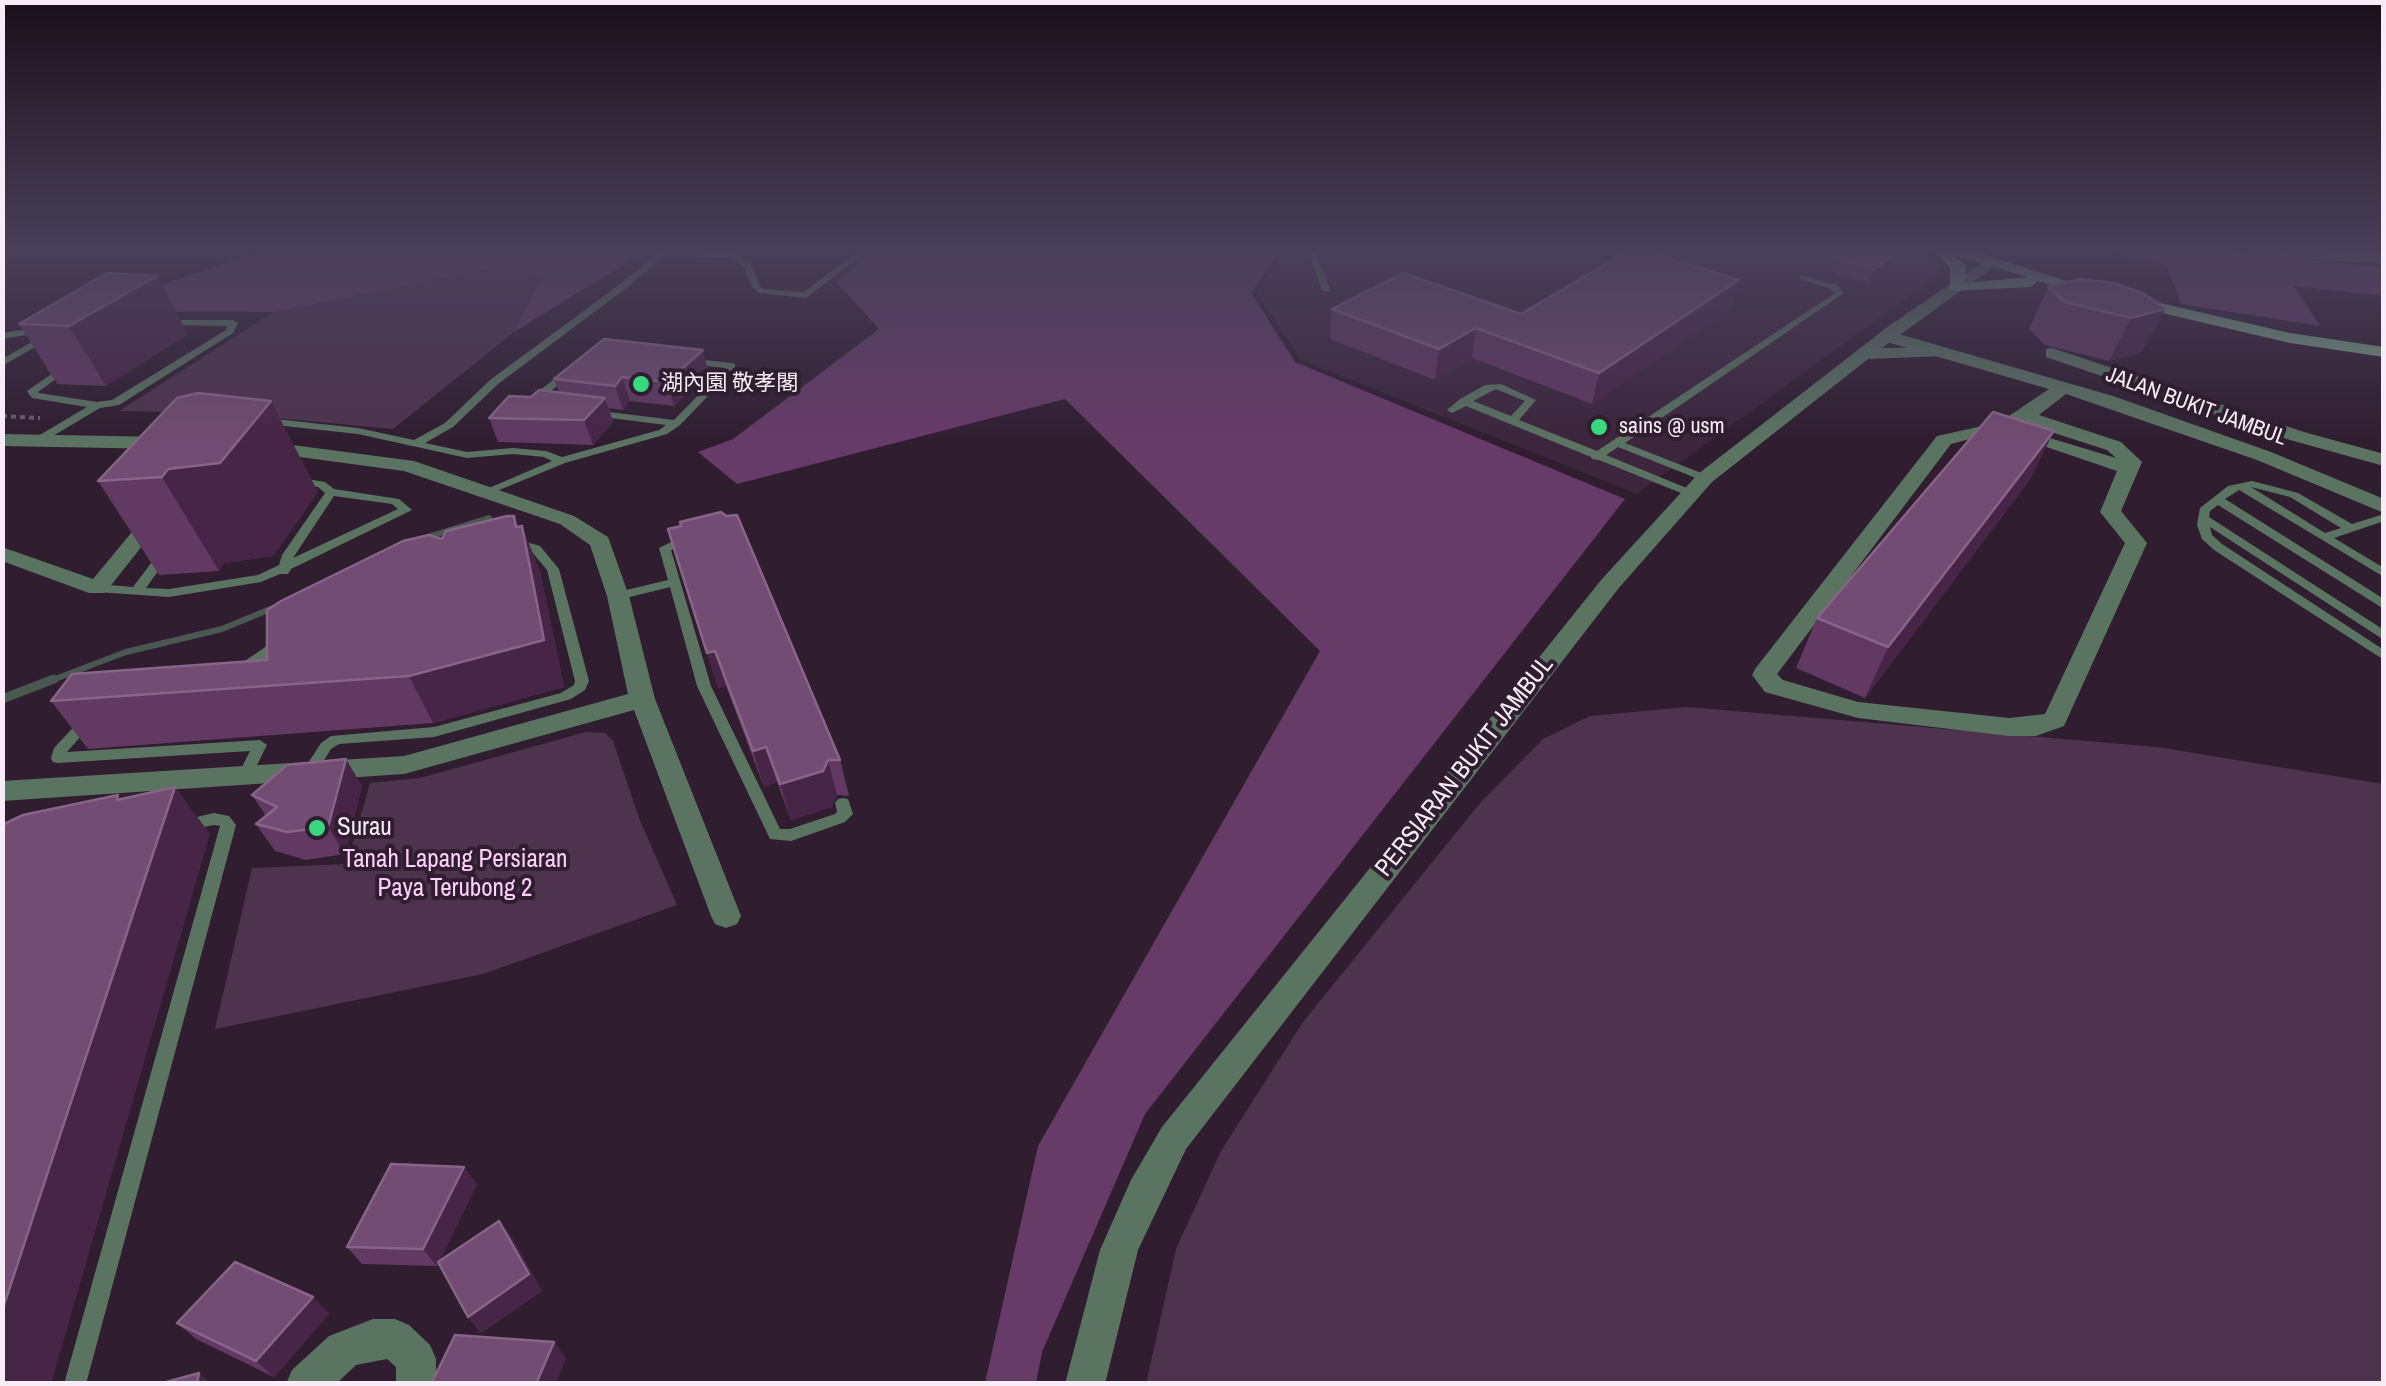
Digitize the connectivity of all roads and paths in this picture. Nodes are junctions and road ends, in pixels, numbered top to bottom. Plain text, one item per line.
1 (586, 314) edge
2 (1809, 314) edge
3 (1916, 314) edge
4 (1919, 314) edge
5 (2187, 314) edge
6 (158, 323) edge
7 (1891, 332) junction
8 (2, 336) edge
9 (1942, 348) junction
10 (2384, 352) edge
11 (2052, 353) dead end
12 (1864, 354) junction
13 (76, 360) edge
14 (2, 363) edge
15 (2063, 387) junction
16 (2106, 400) junction
17 (1464, 401) junction
18 (97, 405) junction
19 (1452, 410) dead end
20 (2, 416) edge
21 (2025, 417) junction
22 (246, 420) edge
23 (1513, 420) junction
24 (67, 423) junction
25 (676, 423) junction
26 (2264, 425) junction
27 (2086, 436) junction
28 (2297, 436) junction
29 (2, 440) edge
30 (173, 440) edge
31 (2033, 440) edge
32 (38, 441) junction
33 (1616, 443) junction
34 (2228, 443) junction
35 (415, 444) junction
36 (238, 446) edge
37 (1596, 456) junction
38 (2264, 456) junction
39 (2384, 460) edge
40 (561, 461) junction
41 (2127, 468) junction
42 (286, 479) dead end
43 (1698, 486) junction
44 (2241, 486) junction
45 (488, 491) junction
46 (331, 492) junction
47 (2218, 500) junction
48 (170, 501) edge
49 (2384, 507) edge
50 (2384, 517) edge
51 (2203, 518) junction
52 (2350, 528) junction
53 (708, 534) edge
54 (2324, 537) junction
55 (172, 544) dead end
56 (2292, 548) junction
57 (494, 549) edge
58 (2, 553) edge
59 (284, 571) junction
60 (2384, 573) edge
61 (674, 582) junction
62 (96, 588) junction
63 (136, 592) junction
64 (618, 596) junction
65 (2384, 605) edge
66 (297, 632) edge
67 (2384, 636) edge
68 (2384, 656) edge
69 (232, 676) edge
70 (642, 698) junction
71 (103, 703) edge
72 (310, 771) junction
73 (244, 775) junction
74 (2, 791) edge
75 (844, 804) dead end
76 (156, 831) edge
77 (726, 916) dead end
78 (75, 1384) edge
79 (306, 1384) edge
80 (416, 1384) edge
81 (1084, 1384) edge

1 - 35 lane
2 - 33 lane
3 - 7 street, PERSIARAN BUKIT JAMBUL
4 - 9 street
5 - 10 main road
6 - 18 lane
7 - 9 street, JALAN BUKIT JAMBUL
7 - 12 street, PERSIARAN BUKIT JAMBUL
8 - 14 lane
9 - 12 street
9 - 15 street, JALAN BUKIT JAMBUL
11 - 26 street
12 - 43 street, PERSIARAN BUKIT JAMBUL
13 - 18 lane
15 - 16 street, JALAN BUKIT JAMBUL
15 - 21 street
16 - 27 street
16 - 34 street, JALAN BUKIT JAMBUL
17 - 19 lane
17 - 23 lane
17 - 23 lane
18 - 24 lane
20 - 24 path
21 - 27 street
21 - 41 street
22 - 35 lane
23 - 37 lane
24 - 32 lane
25 - 25 lane
25 - 40 lane
26 - 28 street
26 - 34 street
27 - 41 street
28 - 38 street
28 - 39 street
29 - 32 street
30 - 32 street
31 - 41 street
33 - 37 lane
33 - 43 lane
34 - 38 street, JALAN BUKIT JAMBUL
35 - 40 lane
36 - 45 street
37 - 43 lane
38 - 49 street, JALAN BUKIT JAMBUL
40 - 45 lane
42 - 46 lane
43 - 81 street, PERSIARAN BUKIT JAMBUL
44 - 47 lane
44 - 52 lane
44 - 54 lane
45 - 64 street
46 - 59 lane
46 - 59 lane
47 - 51 lane
47 - 56 lane
48 - 62 street
50 - 52 lane
51 - 67 lane
51 - 68 lane
52 - 54 lane
53 - 61 lane
54 - 56 lane
54 - 60 lane
55 - 63 lane
56 - 65 lane
57 - 72 lane
58 - 62 street
59 - 63 lane
61 - 64 lane
61 - 75 lane
62 - 63 lane
64 - 70 street
66 - 69 lane
70 - 72 street
70 - 77 street
71 - 73 lane
72 - 73 street
73 - 74 street
76 - 78 lane
79 - 80 street

